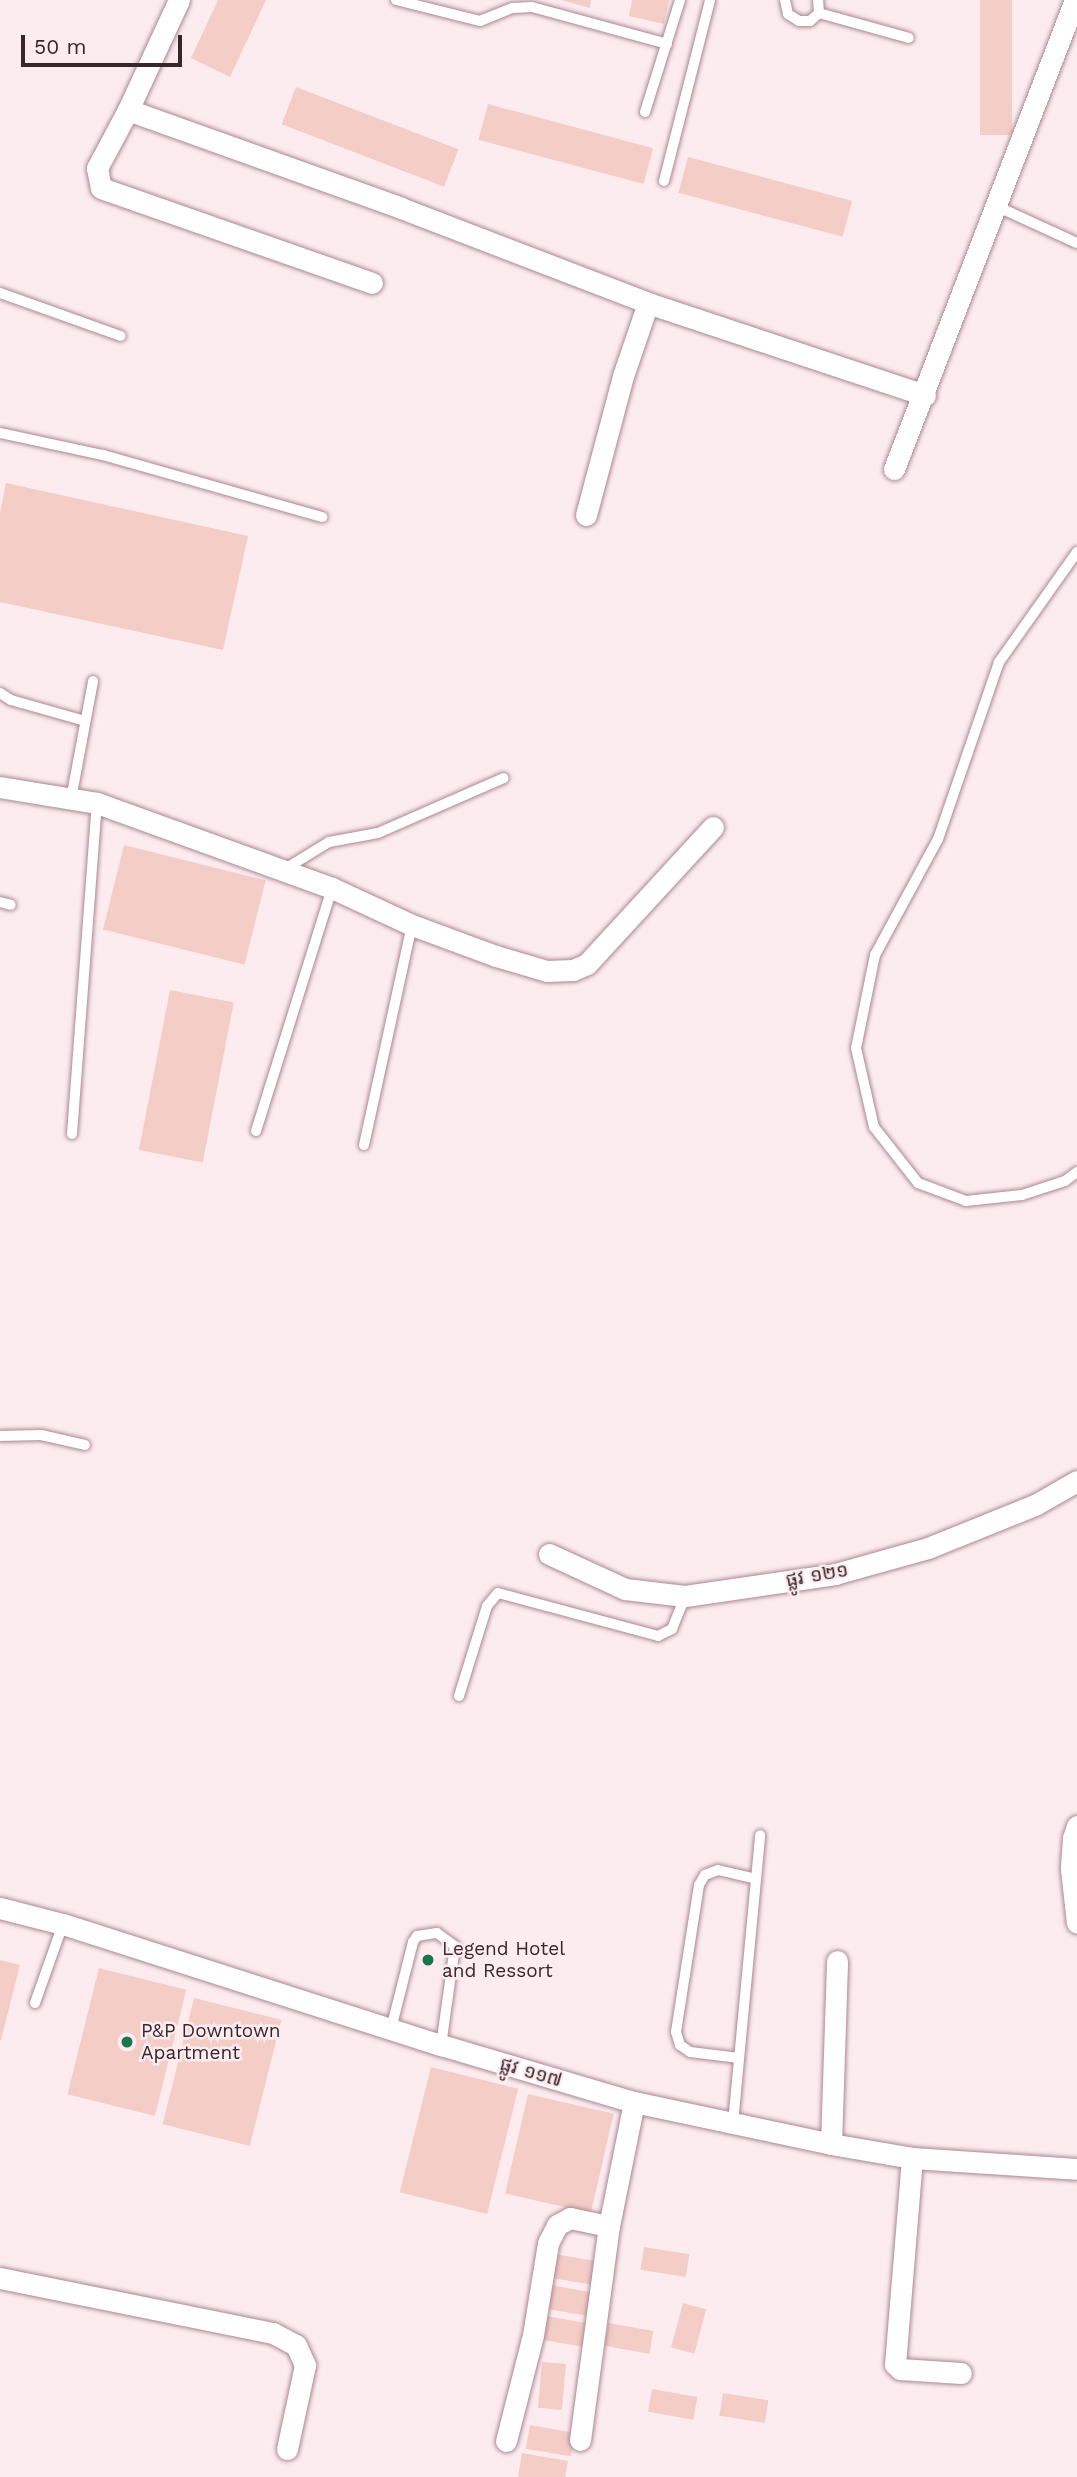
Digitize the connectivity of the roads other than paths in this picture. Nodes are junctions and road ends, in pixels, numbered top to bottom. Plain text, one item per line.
1 (179, 0) edge
2 (396, 0) edge
3 (680, 0) edge
4 (710, 0) edge
5 (785, 0) edge
6 (818, 0) edge
7 (1074, 0) edge
8 (514, 4) edge
9 (819, 13) junction
10 (909, 38) dead end
11 (667, 44) junction
12 (128, 110) junction
13 (645, 112) dead end
14 (664, 181) dead end
15 (996, 206) junction
16 (1077, 243) edge
17 (372, 283) dead end
18 (0, 293) edge
19 (648, 303) junction
20 (121, 336) dead end
21 (925, 395) junction
22 (0, 433) edge
23 (894, 468) dead end
24 (586, 515) dead end
25 (322, 517) dead end
26 (1077, 552) edge
27 (93, 681) dead end
28 (0, 694) edge
29 (85, 721) junction
30 (504, 778) dead end
31 (0, 787) edge
32 (71, 799) junction
33 (97, 803) junction
34 (713, 827) dead end
35 (284, 870) junction
36 (332, 888) junction
37 (412, 925) junction
38 (256, 1131) dead end
39 (72, 1134) dead end
40 (363, 1145) dead end
41 (1077, 1172) edge
42 (0, 1436) edge
43 (85, 1445) dead end
44 (1077, 1481) edge
45 (549, 1554) dead end
46 (685, 1596) junction
47 (459, 1696) dead end
48 (1077, 1826) edge
49 (760, 1835) dead end
50 (756, 1880) junction
51 (0, 1908) edge
52 (1077, 1923) edge
53 (63, 1924) junction
54 (837, 1961) dead end
55 (35, 2003) dead end
56 (391, 2029) junction
57 (441, 2045) junction
58 (740, 2058) junction
59 (634, 2102) junction
60 (733, 2123) junction
61 (831, 2144) junction
62 (912, 2158) junction
63 (1077, 2169) edge
64 (609, 2226) junction
65 (0, 2278) edge
66 (961, 2373) dead end
67 (580, 2440) dead end
68 (506, 2441) dead end
69 (287, 2449) dead end

1 - 12 street
2 - 8 lane
3 - 11 lane
4 - 14 lane
5 - 9 lane
6 - 9 lane
7 - 15 street
8 - 11 lane
9 - 10 lane
11 - 13 lane
12 - 17 street
12 - 19 street
15 - 16 lane
15 - 21 street
18 - 20 lane
19 - 21 street
19 - 24 street
21 - 23 street
22 - 25 lane
26 - 41 lane
27 - 29 lane
28 - 29 lane
29 - 32 lane
30 - 35 lane
31 - 32 street
32 - 33 street
33 - 35 street
33 - 39 lane
34 - 37 street
35 - 36 street
36 - 37 street
36 - 38 lane
37 - 40 lane
42 - 43 lane
44 - 46 street, ផ្លូវ ១២១
45 - 46 street, ផ្លូវ ១២១
46 - 47 lane
48 - 52 street
49 - 50 lane
50 - 58 lane
50 - 58 lane
51 - 53 street, ផ្លូវ ១១៧
53 - 55 lane
53 - 56 street, ផ្លូវ ១១៧
54 - 61 street
56 - 57 street, ផ្លូវ ១១៧
56 - 57 lane
57 - 59 street, ផ្លូវ ១១៧
58 - 60 lane
59 - 60 street, ផ្លូវ ១១៧
59 - 64 street
60 - 61 street, ផ្លូវ ១១៧
61 - 62 street, ផ្លូវ ១១៧
62 - 63 street, ផ្លូវ ១១៧
62 - 66 street
64 - 67 street
64 - 68 street
65 - 69 street

